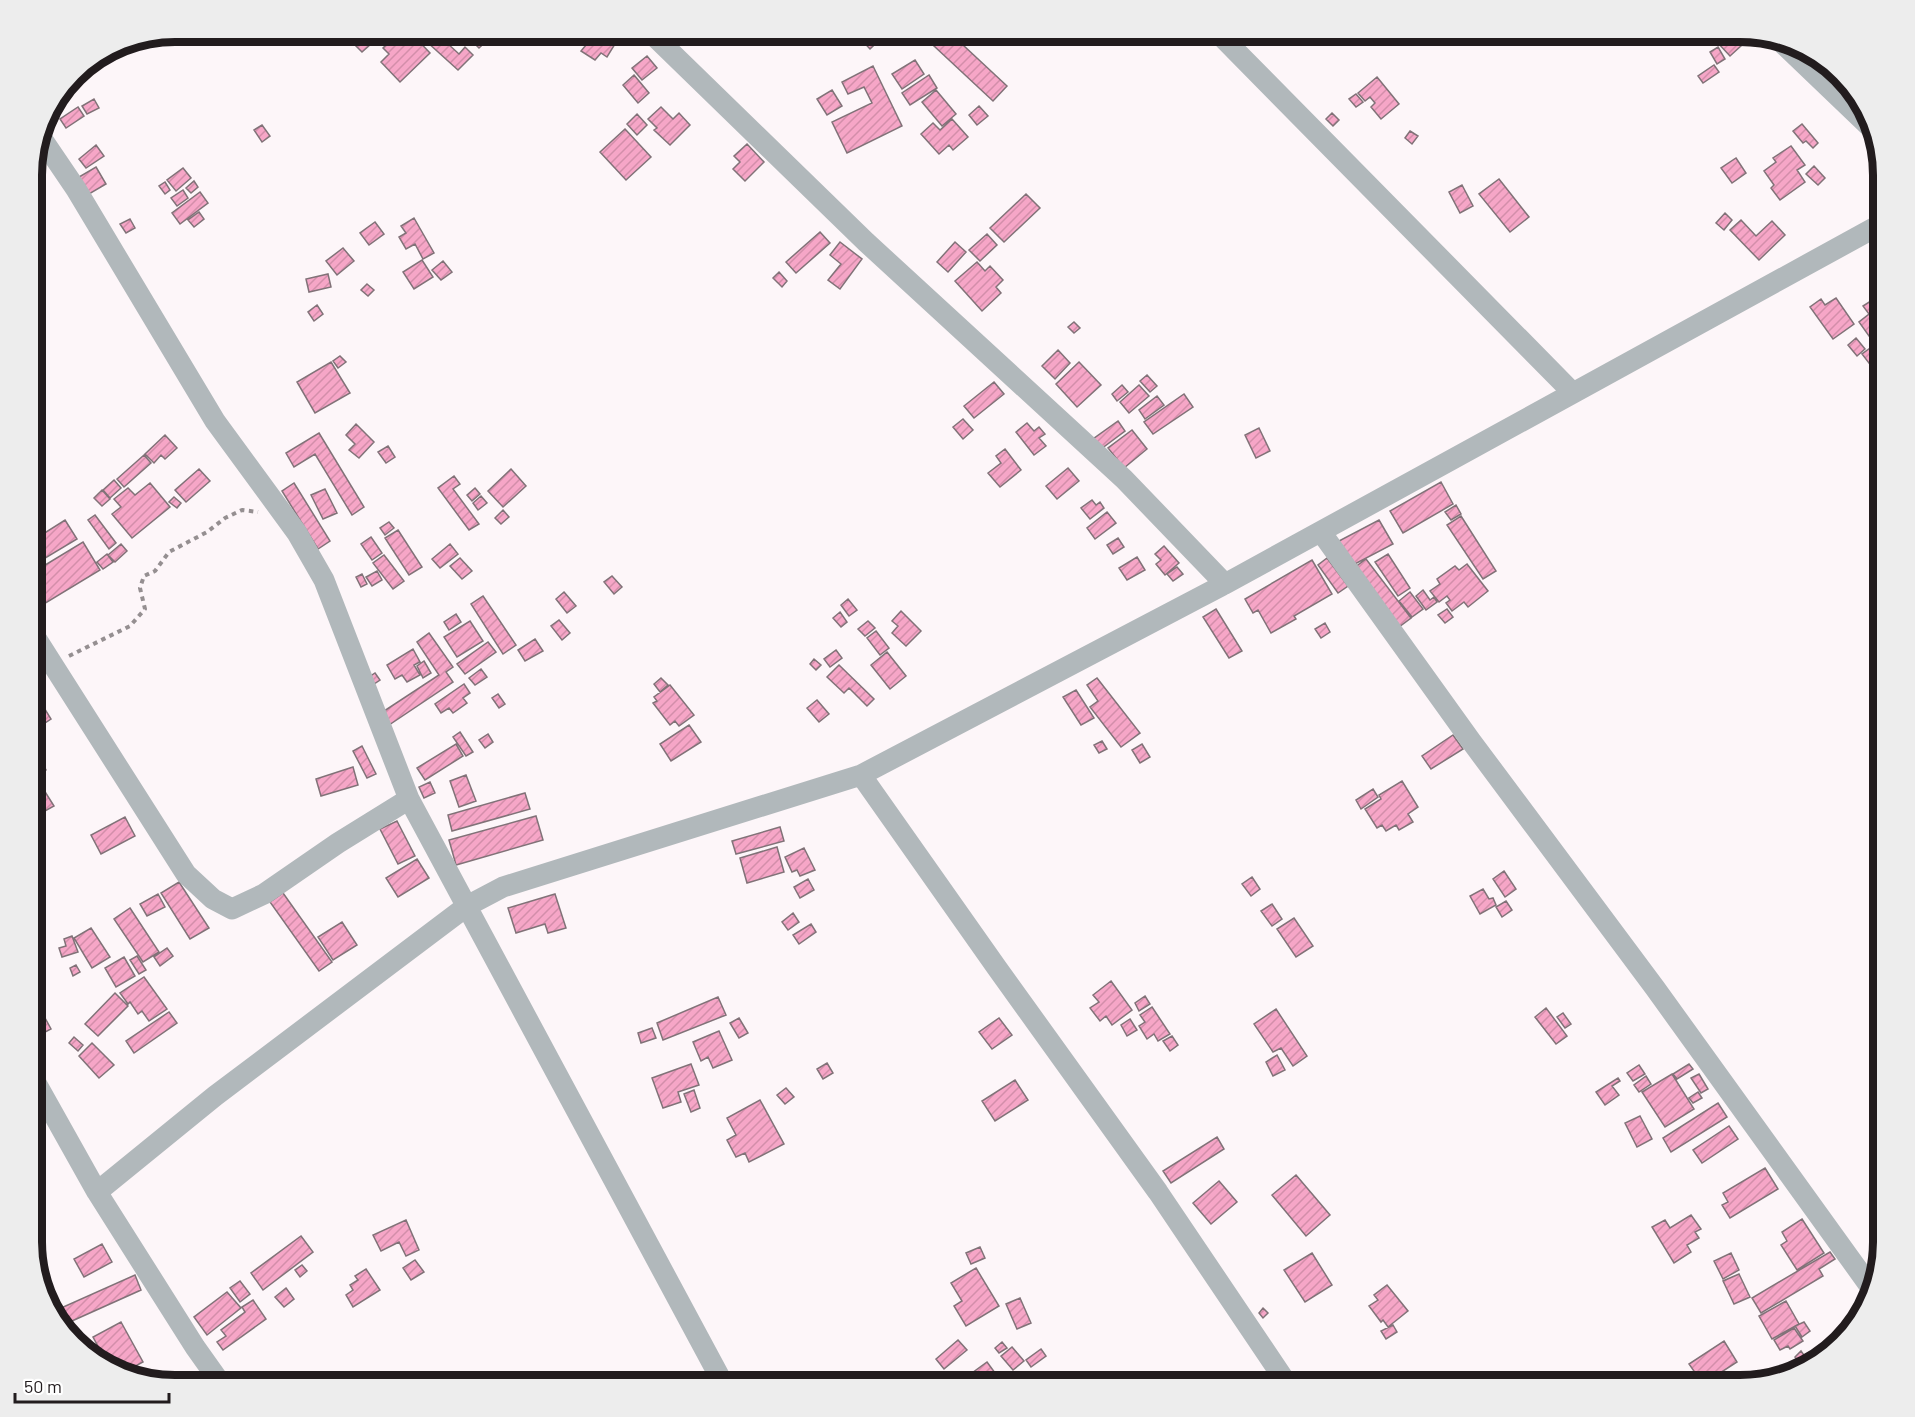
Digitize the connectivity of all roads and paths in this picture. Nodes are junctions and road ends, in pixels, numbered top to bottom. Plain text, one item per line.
1 (660, 42) edge
2 (1227, 42) edge
3 (1792, 53) edge
4 (1860, 117) edge
5 (46, 145) edge
6 (1873, 229) edge
7 (1573, 393) junction
8 (275, 503) junction
9 (1321, 532) junction
10 (1225, 584) junction
11 (42, 647) edge
12 (51, 660) junction
13 (861, 775) junction
14 (409, 799) junction
15 (467, 906) junction
16 (42, 1094) edge
17 (97, 1192) junction
18 (1867, 1282) edge
19 (214, 1375) edge
20 (718, 1375) edge
21 (1281, 1375) edge

1 - 10 street
2 - 7 street
3 - 4 street
5 - 8 street
6 - 7 street
7 - 9 street
8 - 12 path
8 - 14 street
9 - 10 street
9 - 18 street
10 - 13 street
11 - 12 street
12 - 14 street
13 - 15 street
13 - 21 street
14 - 15 street
15 - 17 street
15 - 20 street
16 - 17 street
17 - 19 street

